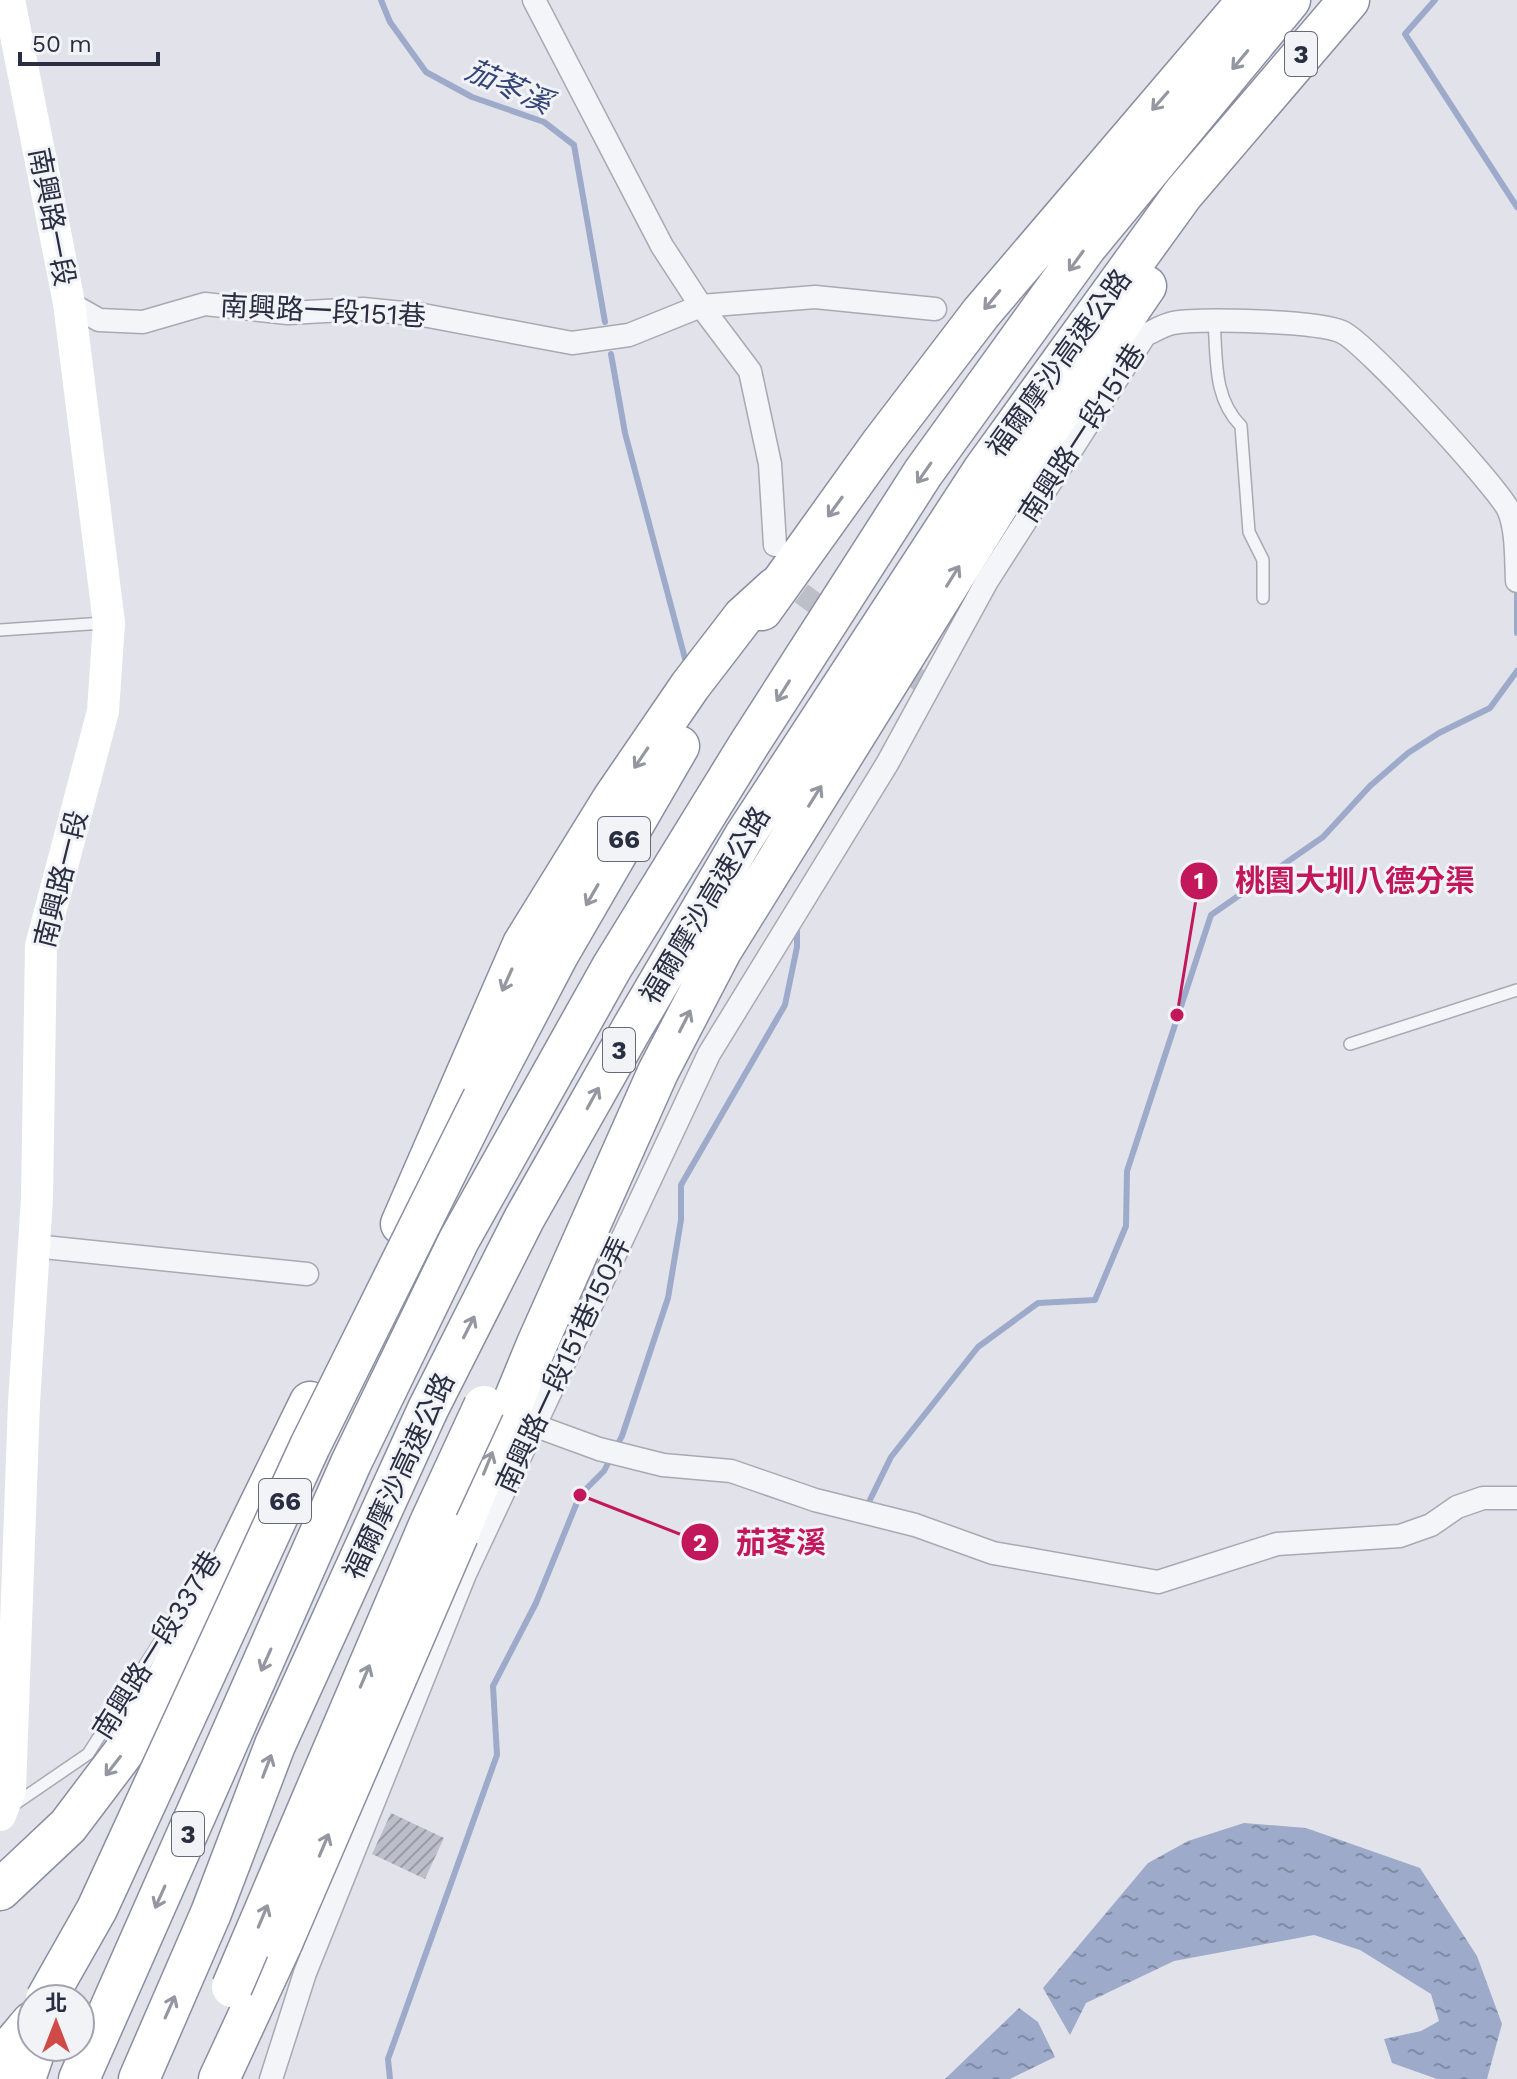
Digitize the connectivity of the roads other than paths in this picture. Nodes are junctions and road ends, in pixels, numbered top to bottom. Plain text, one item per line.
1 (9, 0) edge
2 (534, 0) edge
3 (1248, 0) edge
4 (1290, 0) edge
5 (1349, 0) edge
6 (1254, 109) junction
7 (69, 303) junction
8 (701, 306) junction
9 (935, 309) dead end
10 (1214, 322) junction
11 (775, 545) tunnel mouth
12 (1517, 581) edge
13 (776, 587) junction
14 (1263, 598) dead end
15 (109, 623) junction
16 (0, 630) edge
17 (927, 686) joint
18 (1517, 990) edge
19 (1350, 1044) dead end
20 (658, 1072) junction
21 (34, 1246) junction
22 (307, 1274) dead end
23 (536, 1426) junction
24 (1517, 1498) edge
25 (220, 1565) junction
26 (1, 1814) edge
27 (0, 1890) edge
28 (282, 1943) junction
29 (55, 1983) edge
30 (58, 1983) edge
31 (16, 2041) edge
32 (0, 2060) edge
33 (79, 2079) edge
34 (139, 2079) edge
35 (189, 2079) edge
36 (219, 2079) edge
37 (240, 2079) edge
38 (271, 2079) edge

1 - 7 street, 南興路一段
2 - 8 street
3 -> 13 highway
4 -> 33 highway, 福爾摩沙高速公路 / 3
5 - 6 highway, 福爾摩沙高速公路 / 3
20 -> 6 highway
34 -> 6 highway, 福爾摩沙高速公路 / 3
7 - 8 street, 南興路一段151巷
7 - 15 street, 南興路一段
8 - 9 street, 南興路一段151巷
8 - 11 street
10 - 12 street, 南興路一段151巷
10 - 14 lane
10 - 17 street, 南興路一段151巷
13 -> 25 highway
13 -> 29 highway, 66, bridge
15 - 16 lane
15 - 21 street, 南興路一段
17 - 23 street, 南興路一段151巷150弄
18 - 19 lane
28 -> 20 highway, bridge
35 -> 20 highway, bridge
21 - 22 street
21 - 26 street, 南興路一段
23 - 24 street
23 - 38 street, 南興路一段151巷150弄
25 - 26 lane, 南興路一段337巷
25 -> 27 highway
25 - 30 highway
28 - 36 highway
28 - 37 highway
31 - 32 highway

